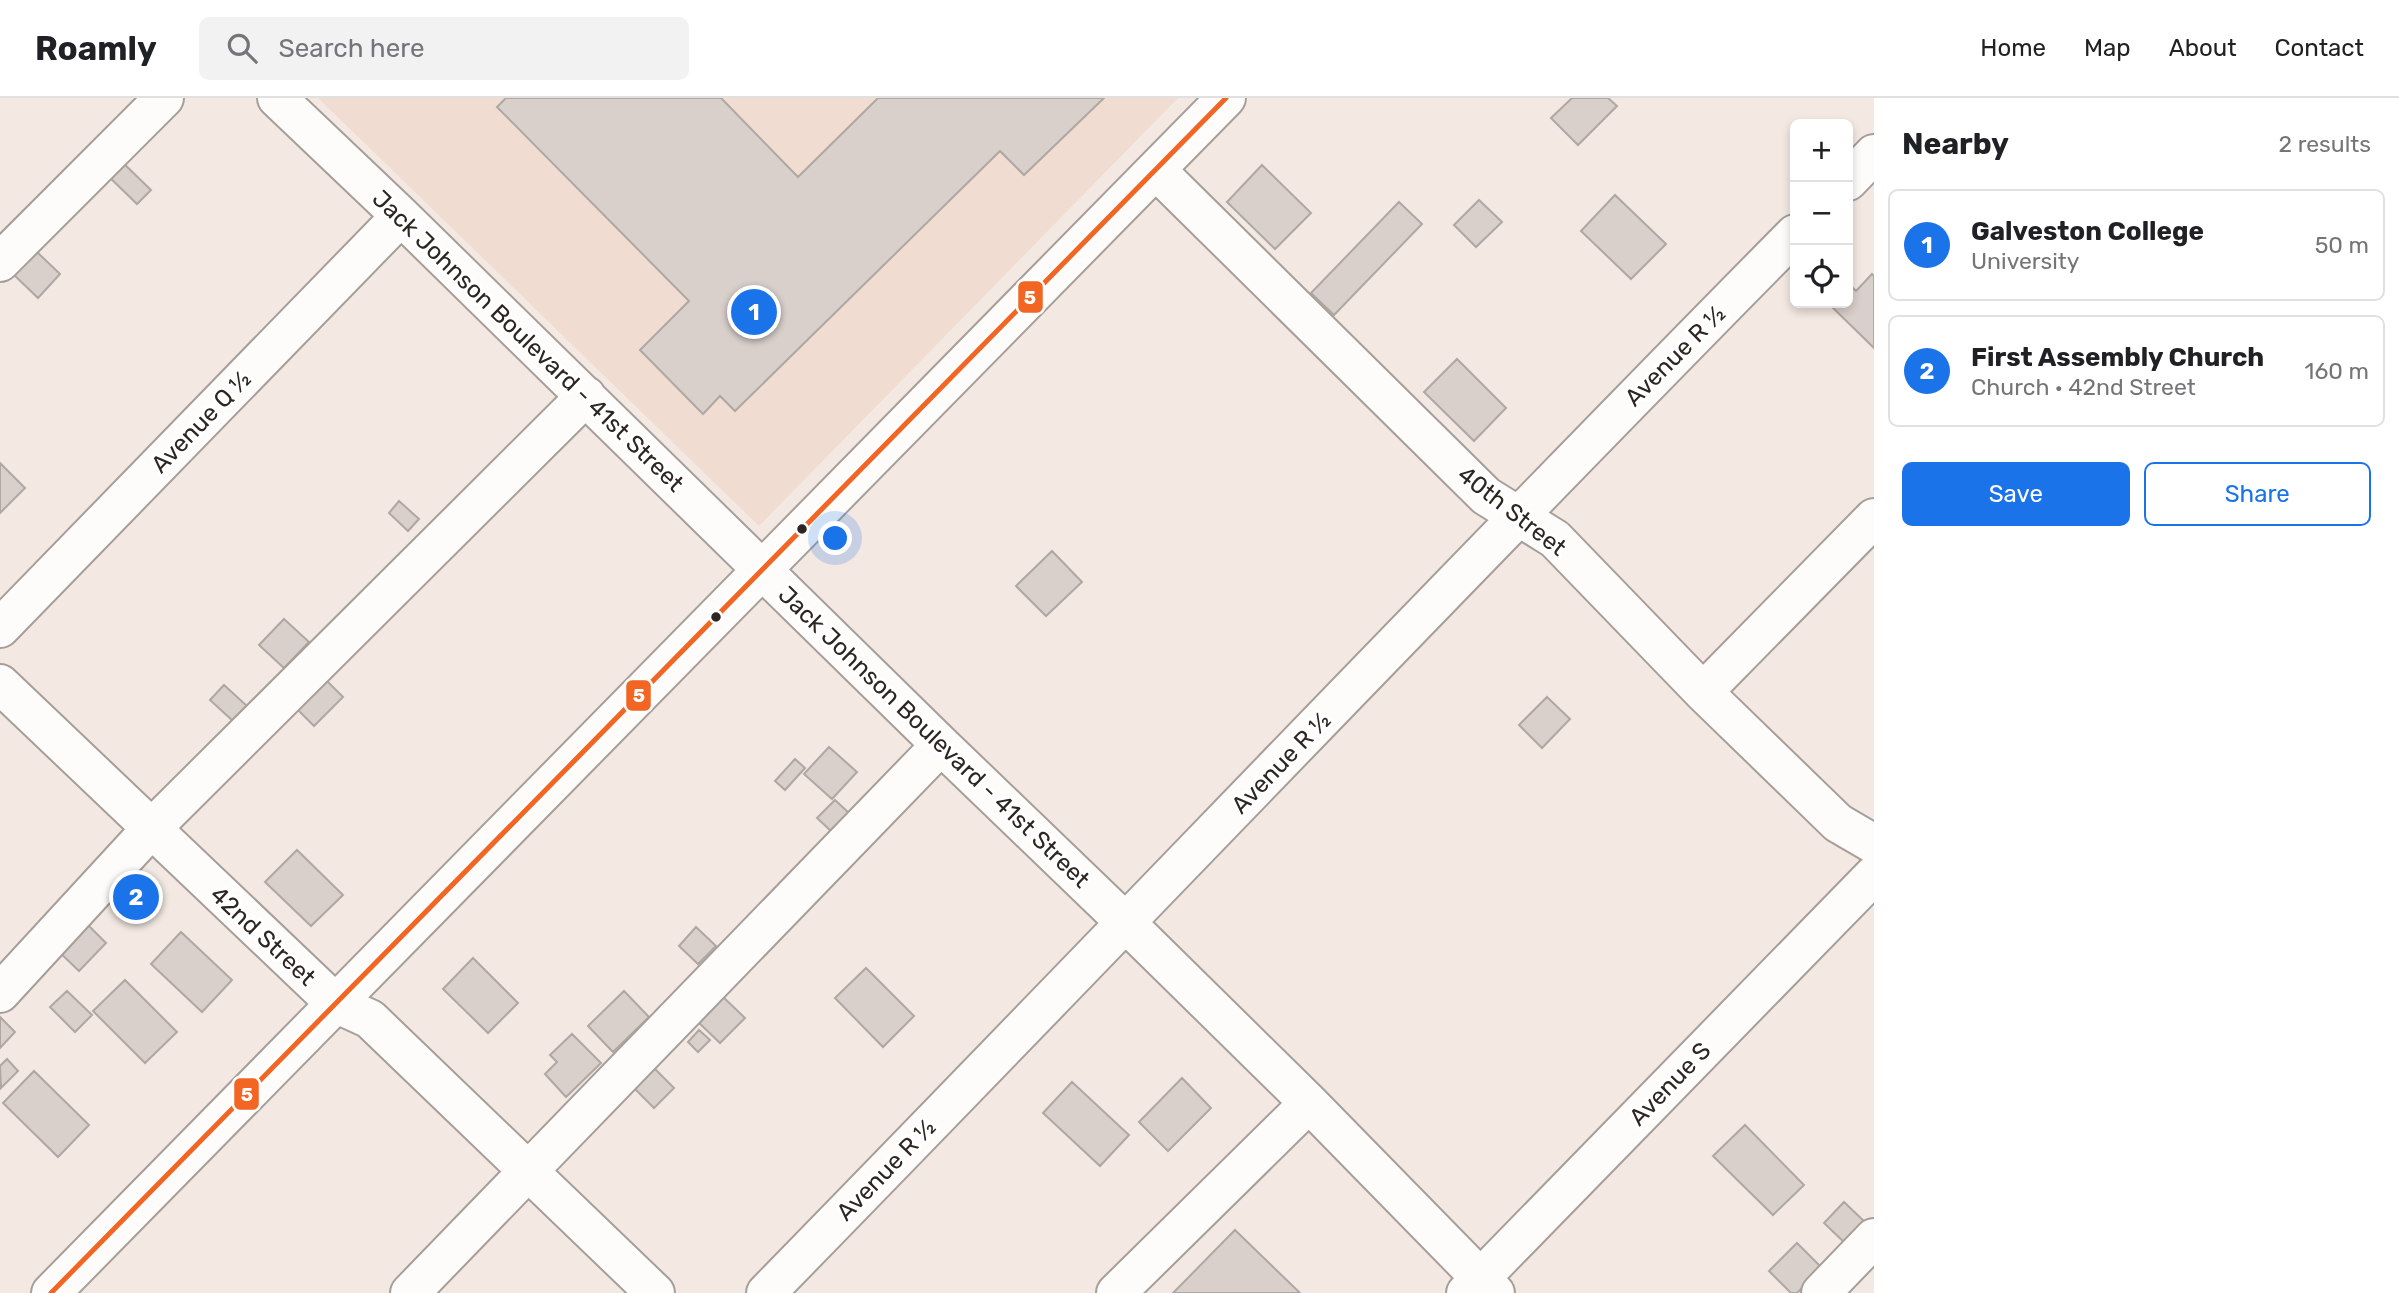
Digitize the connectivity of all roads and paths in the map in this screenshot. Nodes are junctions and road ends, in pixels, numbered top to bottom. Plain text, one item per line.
1 (164, 98) edge
2 (277, 98) edge
3 (1226, 98) edge
4 (1874, 154) edge
5 (1156, 170) junction
6 (1853, 176) edge
7 (401, 216) junction
8 (1790, 239) edge
9 (0, 262) edge
10 (586, 396) junction
11 (1517, 517) junction
12 (1874, 518) edge
13 (763, 571) junction
14 (0, 628) edge
15 (0, 684) edge
16 (1703, 692) junction
17 (941, 746) junction
18 (151, 829) junction
19 (1874, 844) edge
20 (1874, 875) edge
21 (1127, 924) junction
22 (0, 993) edge
23 (335, 1003) junction
24 (1309, 1103) junction
25 (529, 1171) junction
26 (1874, 1238) edge
27 (1481, 1288) edge
28 (51, 1293) edge
29 (410, 1293) edge
30 (655, 1293) edge
31 (766, 1293) edge
32 (1115, 1293) edge
33 (1821, 1293) edge

1 - 9 street
2 - 7 street, Jack Johnson Boulevard - 41st Street
3 - 5 street
4 - 6 street
5 - 11 street, 40th Street
5 - 13 street
7 - 10 street, Jack Johnson Boulevard - 41st Street
7 - 14 street, Avenue Q ½
8 - 11 street, Avenue R ½
10 - 13 street, Jack Johnson Boulevard - 41st Street
10 - 18 street
11 - 16 street, 40th Street
11 - 21 street, Avenue R ½
12 - 16 street
13 - 17 street, Jack Johnson Boulevard - 41st Street
13 - 23 street
15 - 18 street, 42nd Street
16 - 19 street, 40th Street
17 - 21 street, Jack Johnson Boulevard - 41st Street
17 - 25 street
18 - 22 street
18 - 23 street, 42nd Street
20 - 27 street, Avenue S
21 - 24 street, Jack Johnson Boulevard - 41st Street
21 - 31 street, Avenue R ½
23 - 25 street, 42nd Street
23 - 28 street
24 - 27 street, Jack Johnson Boulevard - 41st Street
24 - 32 street
25 - 29 street
25 - 30 street, 42nd Street
26 - 33 street

